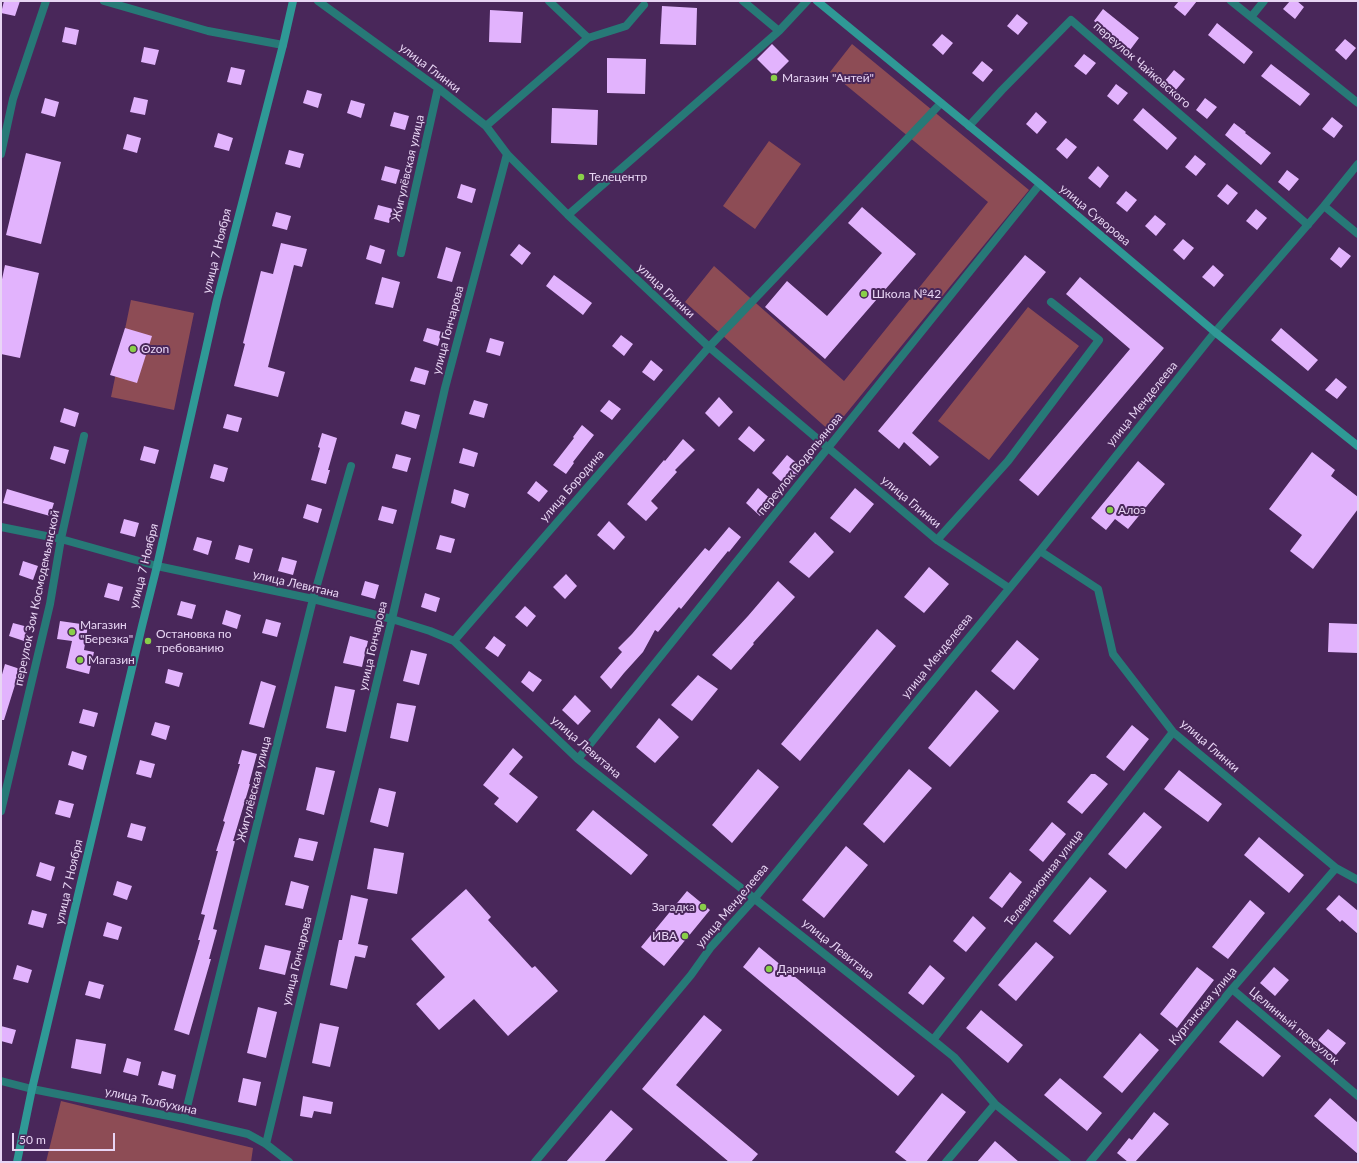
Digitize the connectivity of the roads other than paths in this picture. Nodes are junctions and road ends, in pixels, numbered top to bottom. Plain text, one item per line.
1 (46, 1) edge
2 (104, 1) edge
3 (292, 1) edge
4 (318, 1) edge
5 (549, 1) edge
6 (743, 1) edge
7 (807, 1) edge
8 (816, 1) edge
9 (1231, 1) edge
10 (1264, 1) edge
11 (644, 6) dead end
12 (1251, 17) junction
13 (779, 31) junction
14 (588, 38) junction
15 (283, 45) junction
16 (438, 88) junction
17 (941, 103) junction
18 (1358, 103) edge
19 (486, 126) junction
20 (969, 126) junction
21 (1, 154) edge
22 (507, 154) junction
23 (1358, 164) edge
24 (1040, 184) junction
25 (1324, 206) junction
26 (568, 215) junction
27 (1308, 225) junction
28 (1358, 234) edge
29 (401, 253) dead end
30 (1051, 302) dead end
31 (1214, 332) junction
32 (709, 347) junction
33 (84, 436) dead end
34 (1358, 446) edge
35 (827, 448) junction
36 (351, 466) dead end
37 (1, 527) edge
38 (61, 539) junction
39 (937, 540) junction
40 (1040, 551) junction
41 (157, 566) junction
42 (1009, 588) junction
43 (314, 599) junction
44 (392, 619) junction
45 (454, 641) junction
46 (1173, 732) junction
47 (578, 759) junction
48 (1, 811) edge
49 (1336, 868) junction
50 (1358, 880) edge
51 (755, 898) junction
52 (1232, 989) junction
53 (934, 1040) junction
54 (1, 1081) edge
55 (32, 1089) junction
56 (1358, 1096) edge
57 (995, 1104) junction
58 (184, 1119) junction
59 (266, 1144) junction
60 (17, 1162) edge
61 (289, 1162) edge
62 (535, 1162) edge
63 (946, 1162) edge
64 (1067, 1162) edge
65 (1090, 1162) edge

1 - 21 street
2 - 15 street
3 - 15 street, улица 7 Ноября
4 - 16 street, улица Глинки
5 - 14 street
6 - 13 street
7 - 13 street
8 - 17 street, улица Суворова
9 - 12 street
10 - 12 street
11 - 14 street
12 - 18 street
13 - 26 street
14 - 19 street
15 - 41 street, улица 7 Ноября
16 - 19 street, улица Глинки
16 - 29 street, Жигулёвская улица
17 - 20 street, улица Суворова
17 - 32 street, улица Бородина
19 - 22 street, улица Глинки
20 - 24 street, улица Суворова
20 - 27 street, переулок Чайковского
22 - 26 street, улица Глинки
22 - 44 street, улица Гончарова
23 - 25 street, улица Менделеева
24 - 31 street, улица Суворова
24 - 35 street, переулок Водопьянова
25 - 27 street, улица Менделеева
25 - 28 street
26 - 32 street, улица Глинки
27 - 31 street, улица Менделеева
30 - 39 street
31 - 34 street, улица Суворова
31 - 40 street, улица Менделеева
32 - 35 street, улица Глинки
32 - 45 street, улица Бородина
33 - 38 street, переулок Зои Космодемьянской
35 - 39 street, улица Глинки
35 - 47 street, переулок Водопьянова
36 - 43 street, Жигулёвская улица
37 - 38 street, улица Левитана
38 - 41 street, улица Левитана
38 - 48 street, переулок Зои Космодемьянской
39 - 42 street, улица Глинки
40 - 42 street, улица Менделеева
40 - 46 street, улица Глинки
41 - 43 street, улица Левитана
41 - 55 street, улица 7 Ноября
42 - 51 street, улица Менделеева
43 - 44 street, улица Левитана
43 - 58 street, Жигулёвская улица
44 - 45 street, улица Левитана
44 - 59 street, улица Гончарова
45 - 47 street, улица Левитана
46 - 49 street, улица Глинки
46 - 53 street, Телевизионная улица
47 - 51 street, улица Левитана
49 - 50 street, улица Глинки
49 - 52 street, Курганская улица
51 - 53 street, улица Левитана
51 - 62 street, улица Менделеева
52 - 56 street, Целинный переулок
52 - 65 street, Курганская улица
53 - 57 street, улица Левитана
54 - 55 street, улица Толбухина
55 - 58 street, улица Толбухина
55 - 60 street, улица 7 Ноября
57 - 63 street
57 - 64 street, улица Левитана
58 - 59 street, улица Толбухина
59 - 61 street, улица Толбухина

